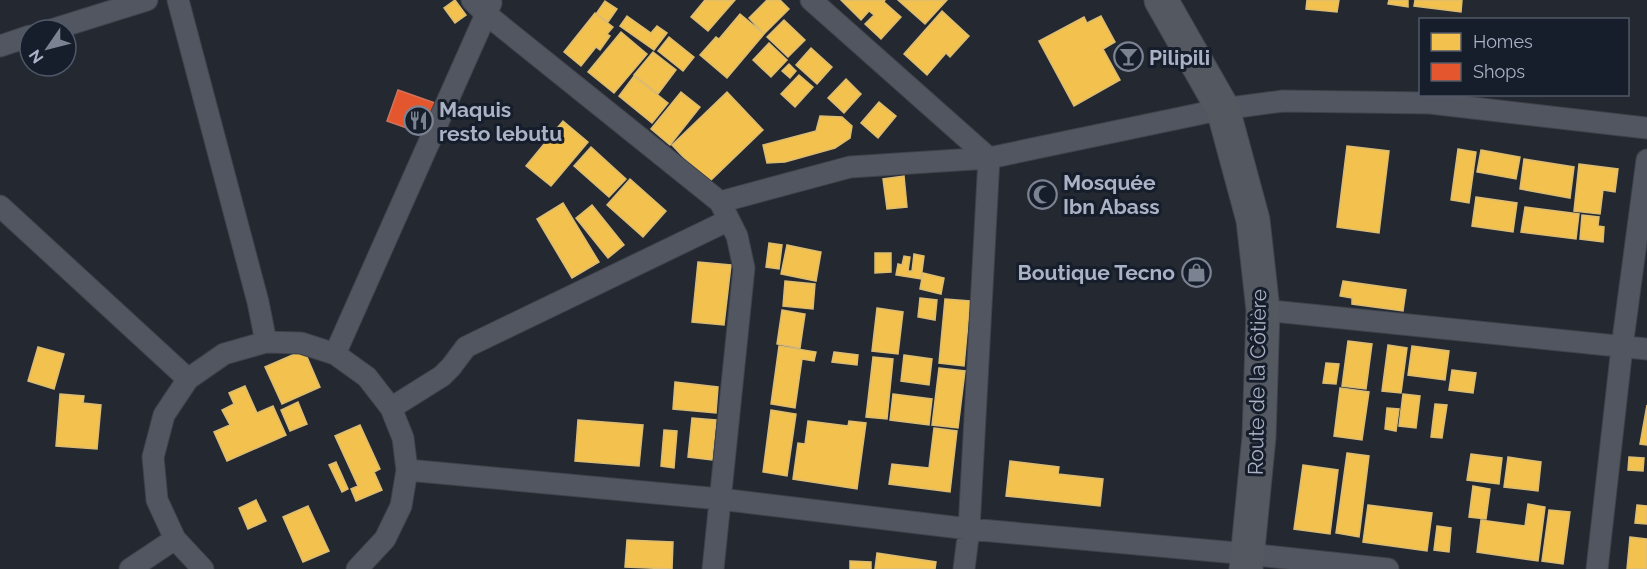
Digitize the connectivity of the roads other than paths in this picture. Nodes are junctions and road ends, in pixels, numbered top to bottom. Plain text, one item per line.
1 (147, 0) edge
2 (178, 0) edge
3 (811, 0) edge
4 (1161, 0) edge
5 (122, 3) edge
6 (484, 5) edge
7 (78, 20) edge
8 (18, 40) edge
9 (0, 46) edge
10 (1223, 109) junction
11 (1647, 128) edge
12 (989, 158) junction
13 (1647, 160) edge
14 (0, 206) edge
15 (725, 211) junction
16 (1263, 310) junction
17 (266, 342) junction
18 (1622, 347) junction
19 (1647, 350) edge
20 (335, 354) junction
21 (188, 379) junction
22 (392, 408) junction
23 (407, 470) junction
24 (720, 499) junction
25 (969, 529) junction
26 (175, 539) junction
27 (1247, 561) edge
28 (130, 569) edge
29 (203, 569) edge
30 (357, 569) edge
31 (712, 569) edge
32 (964, 569) edge
33 (1388, 569) edge
34 (1597, 569) edge

1 - 5 street
2 - 17 street
3 - 12 street
4 - 10 main road, Route de la Côtière
5 - 7 street
6 - 15 street
6 - 20 street
8 - 9 street
10 - 11 street
10 - 12 street
10 - 16 main road, Route de la Côtière
12 - 15 street
12 - 25 street
13 - 18 street
14 - 21 street
15 - 22 street
15 - 24 street
16 - 18 street
16 - 27 main road, Route de la Côtière
17 - 20 street
17 - 21 street
18 - 19 street
18 - 34 street
20 - 22 street
21 - 26 street
22 - 23 street
23 - 24 street
23 - 30 street
24 - 25 street
24 - 31 street
25 - 27 street
25 - 32 street
26 - 28 street
26 - 29 street
27 - 33 street

